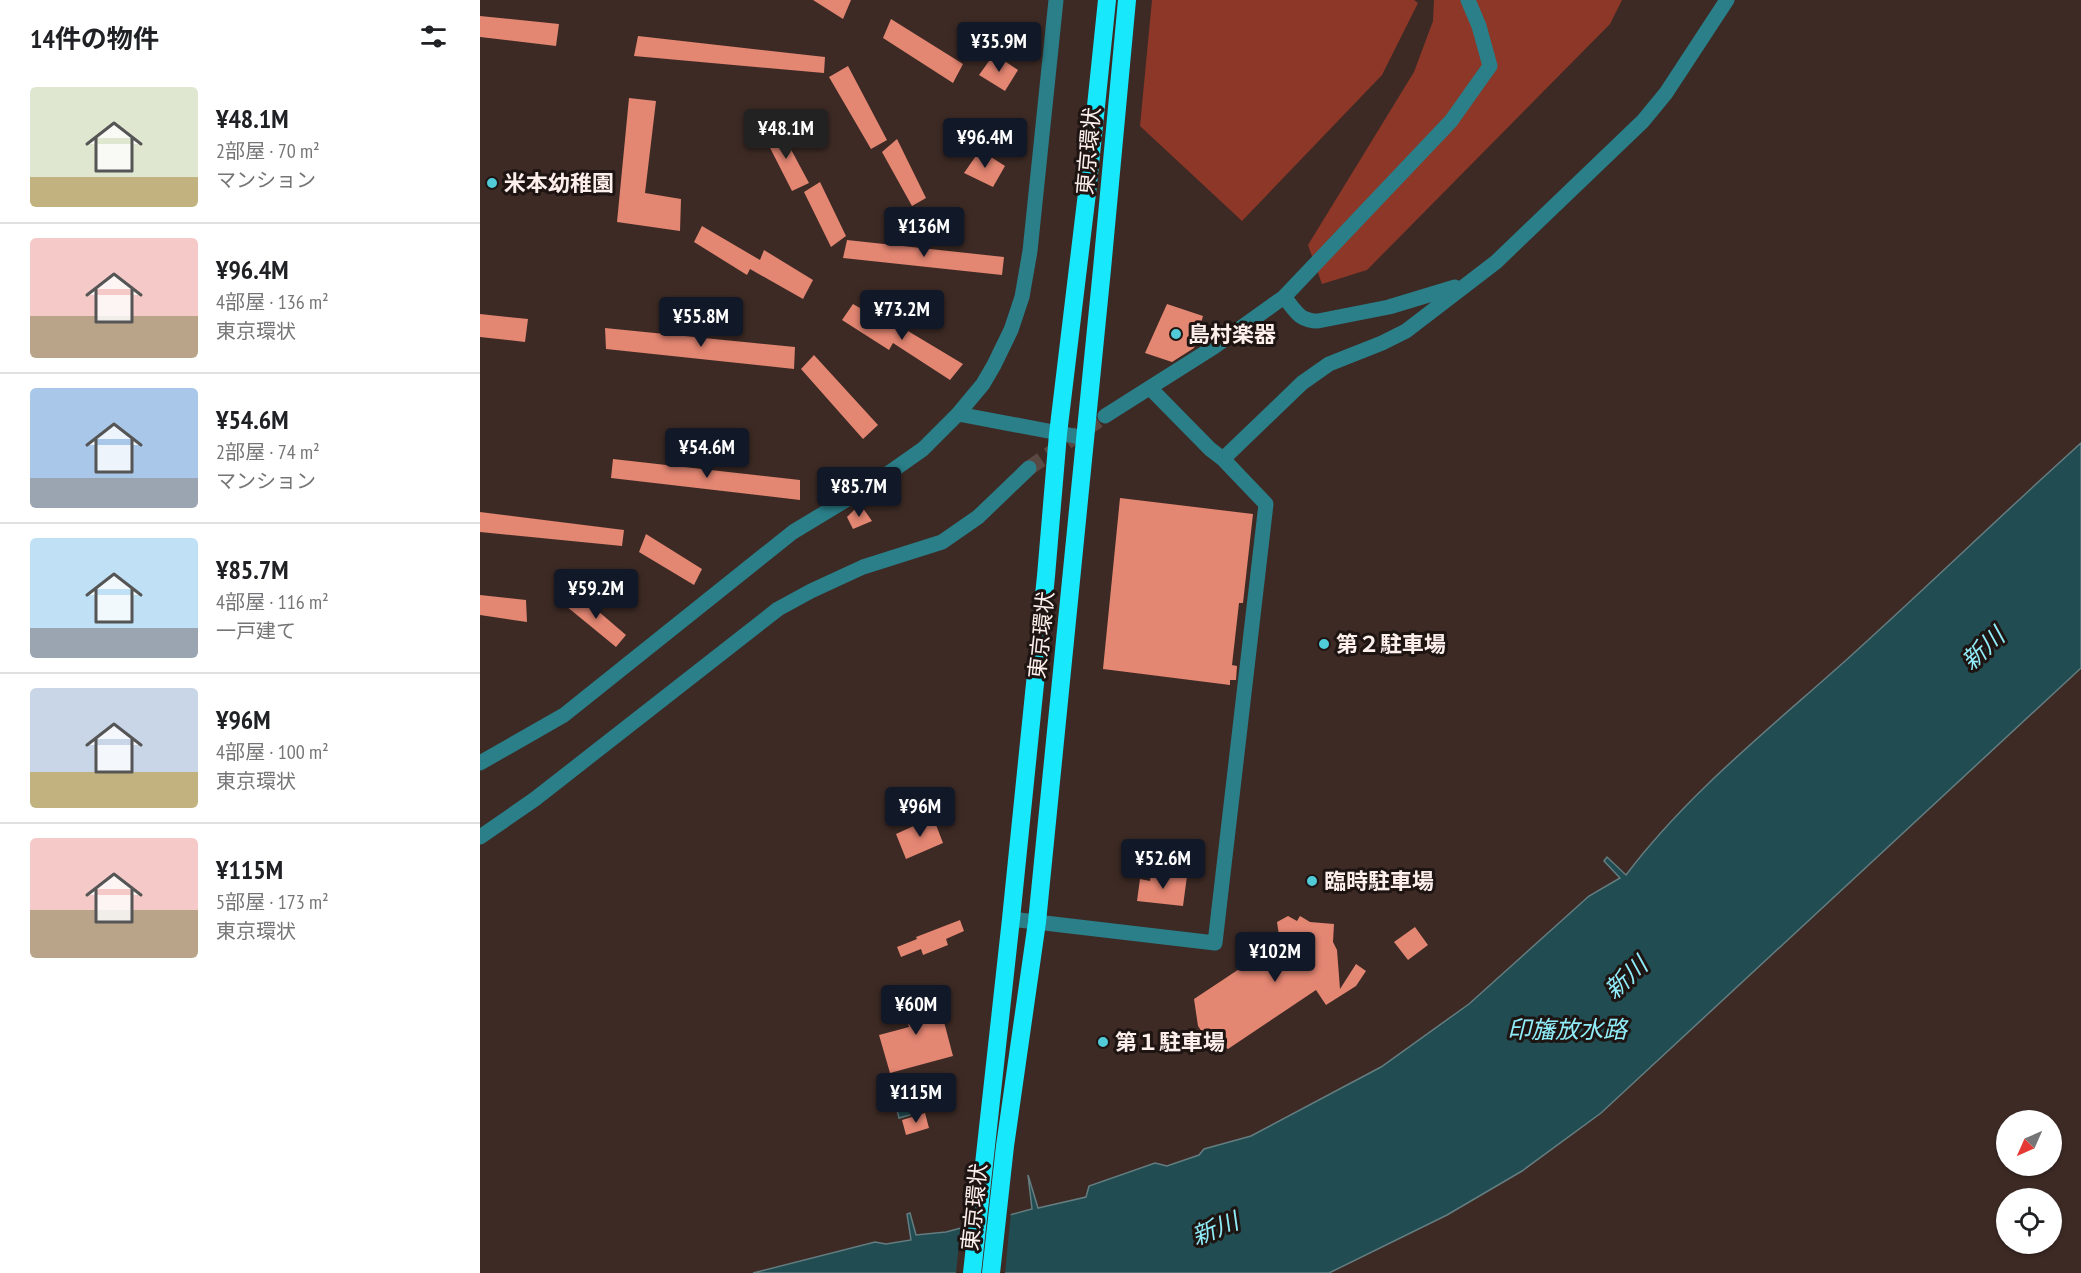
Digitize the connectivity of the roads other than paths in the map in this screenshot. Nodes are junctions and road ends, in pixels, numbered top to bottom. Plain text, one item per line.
1 (1056, 0) edge
2 (1107, 0) edge
3 (1127, 0) edge
4 (1468, 0) edge
5 (1727, 0) edge
6 (1470, 281) junction
7 (1284, 297) junction
8 (1150, 388) junction
9 (958, 414) junction
10 (1105, 416) tunnel mouth
11 (1058, 434) junction
12 (1084, 438) junction
13 (1223, 459) junction
14 (1029, 468) tunnel mouth
15 (480, 763) edge
16 (480, 837) edge
17 (1011, 919) junction
18 (1037, 922) junction
19 (972, 1273) edge
20 (991, 1273) edge

1 - 9 street
2 - 11 highway, 東京環状
3 - 12 highway, 東京環状
4 - 7 street
5 - 6 street
6 - 7 street
6 - 13 street
7 - 8 street
8 - 10 street
8 - 13 street
9 - 11 street
9 - 15 street
11 - 12 street
11 - 17 highway, 東京環状
12 - 18 highway, 東京環状
13 - 18 street
14 - 16 street
17 - 18 street
17 - 19 highway, 東京環状
18 - 20 highway, 東京環状

